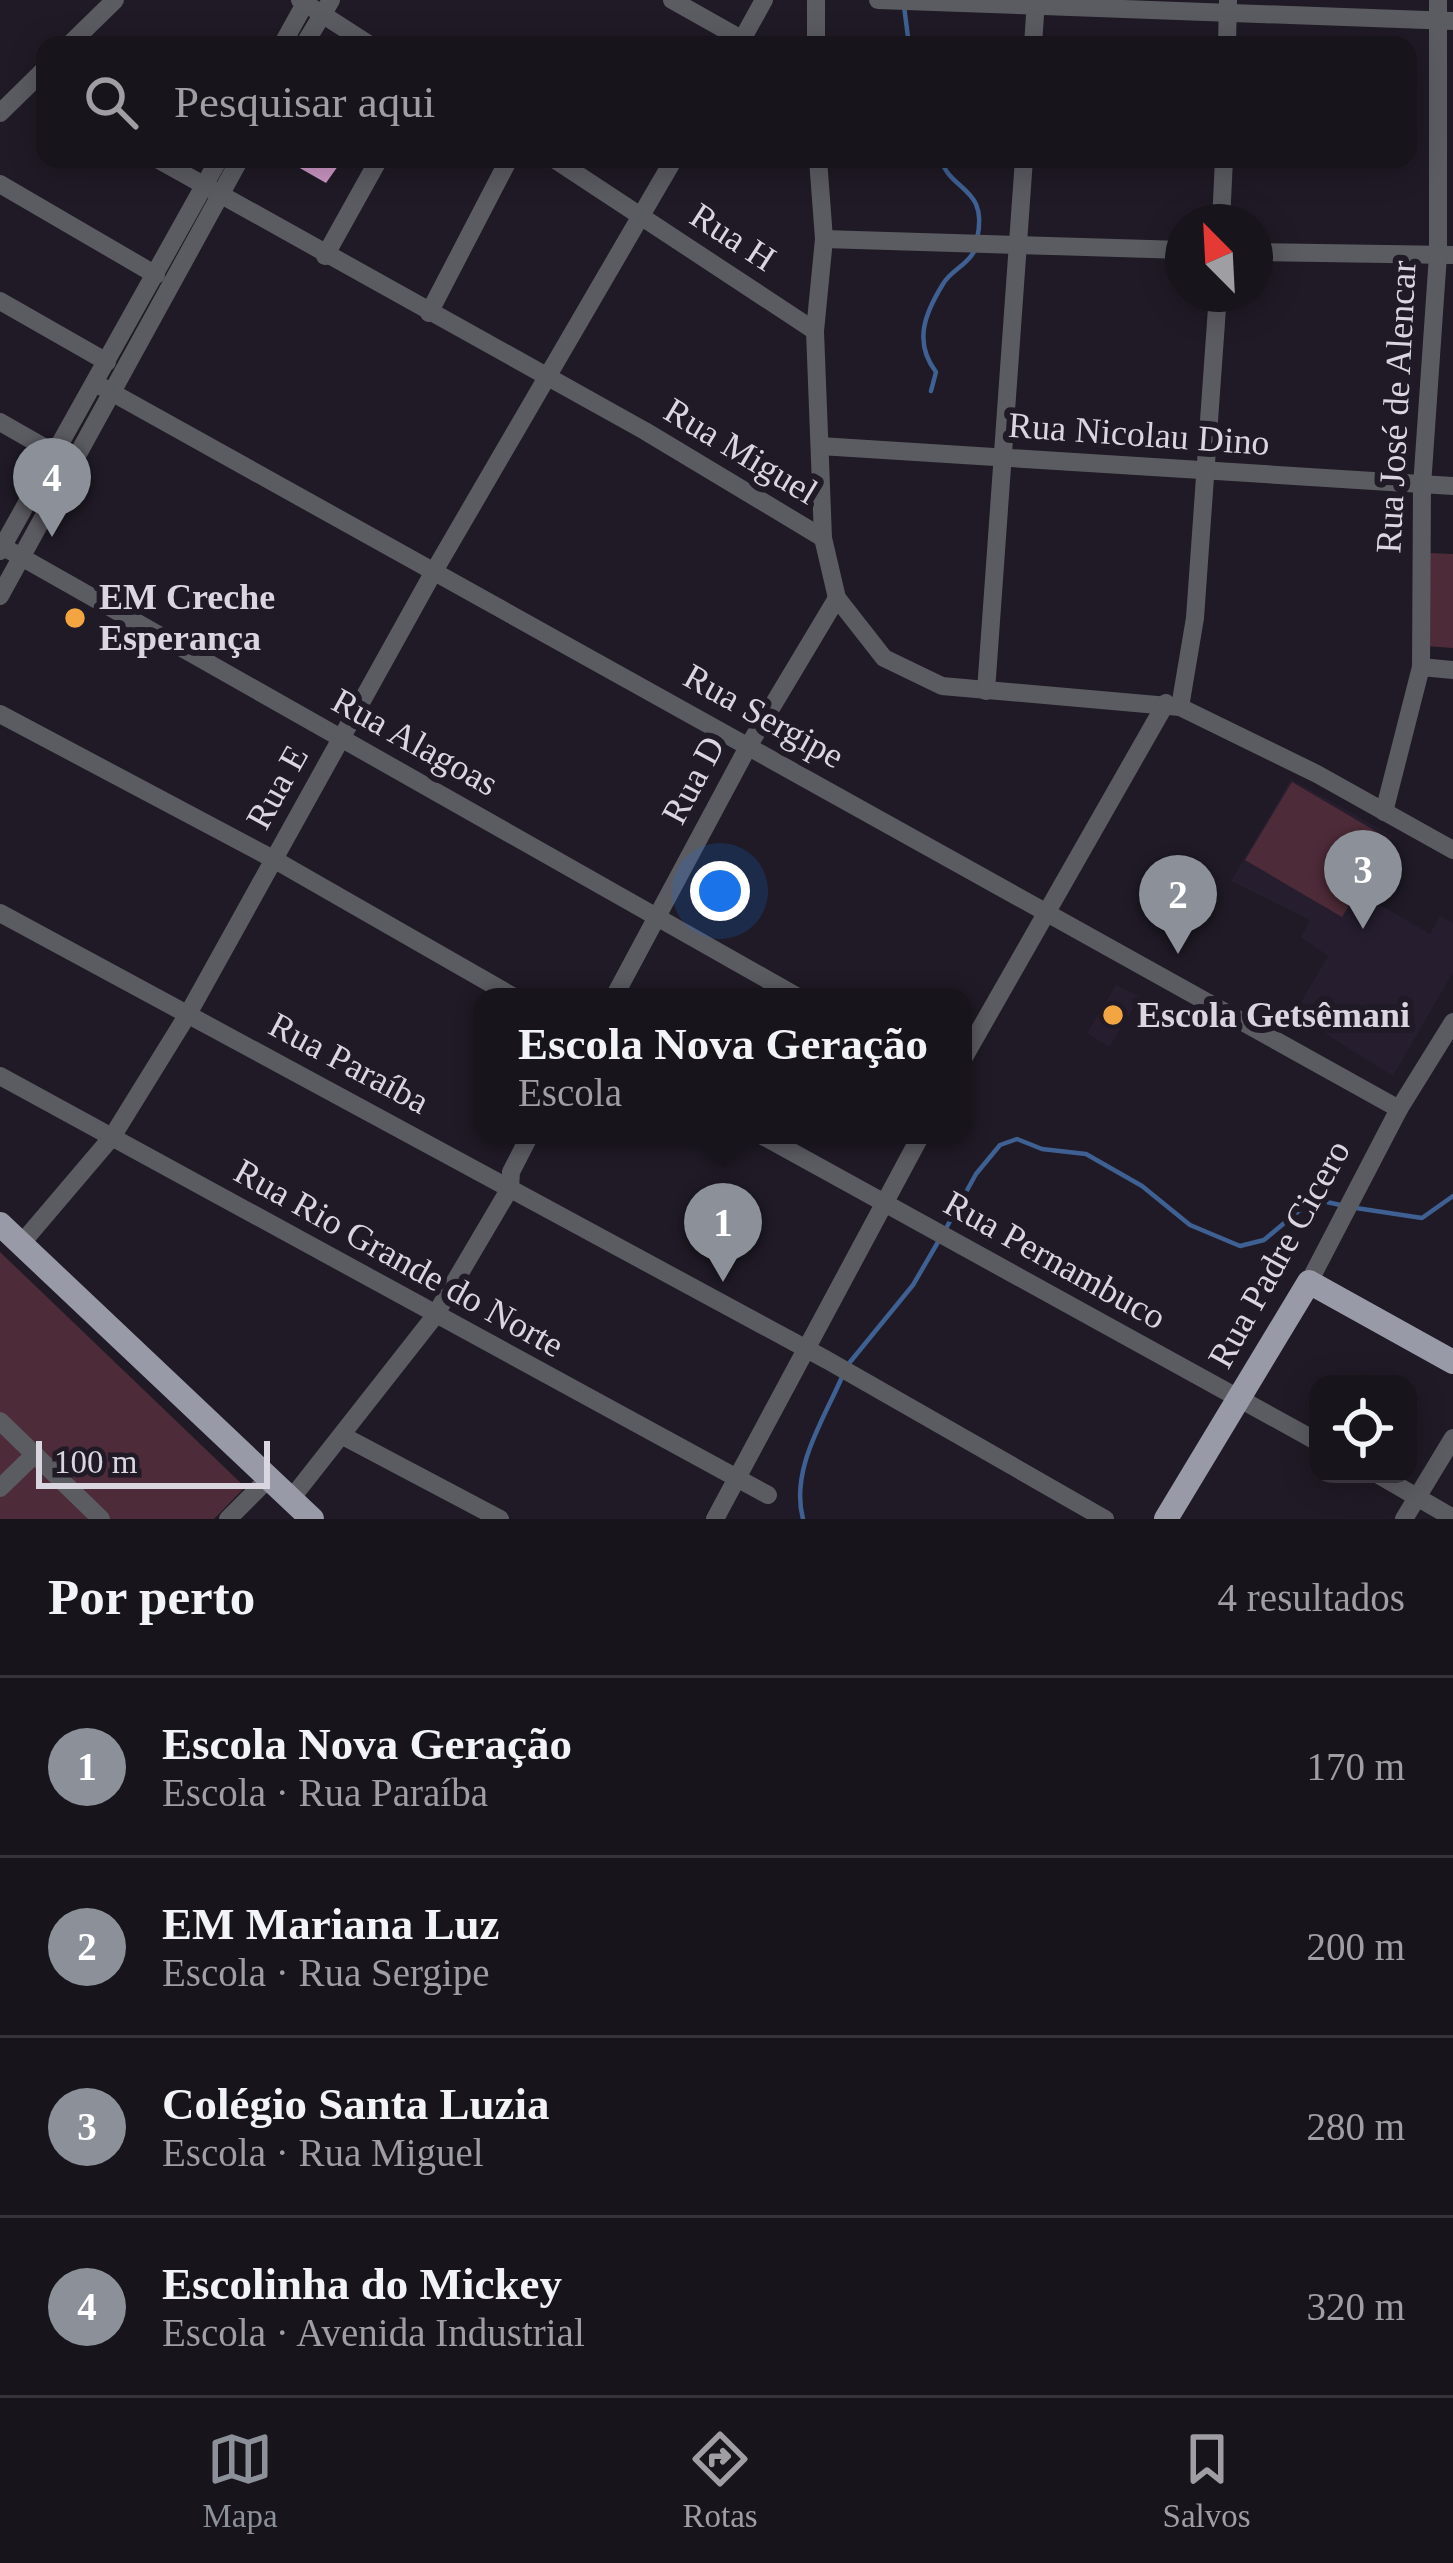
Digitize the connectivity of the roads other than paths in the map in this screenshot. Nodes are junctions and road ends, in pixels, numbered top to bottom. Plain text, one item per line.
1 (115, 0) edge
2 (672, 0) edge
3 (764, 0) edge
4 (816, 0) edge
5 (1438, 0) edge
6 (885, 1) edge
7 (313, 4) edge
8 (1036, 4) edge
9 (1228, 8) edge
10 (1446, 21) edge
11 (78, 36) edge
12 (289, 36) edge
13 (306, 36) edge
14 (357, 36) edge
15 (732, 36) edge
16 (747, 36) edge
17 (816, 36) edge
18 (1034, 36) edge
19 (36, 84) edge
20 (0, 113) edge
21 (172, 168) edge
22 (217, 168) edge
23 (232, 168) edge
24 (374, 168) edge
25 (504, 168) edge
26 (568, 168) edge
27 (669, 168) edge
28 (819, 168) edge
29 (1023, 168) edge
30 (1224, 168) edge
31 (0, 184) edge
32 (212, 192) junction
33 (1222, 204) edge
34 (640, 216) junction
35 (824, 239) junction
36 (1017, 244) junction
37 (1165, 249) edge
38 (1273, 252) edge
39 (1445, 255) edge
40 (326, 256) junction
41 (157, 275) junction
42 (0, 301) edge
43 (1216, 312) edge
44 (429, 313) junction
45 (815, 331) junction
46 (107, 362) junction
47 (547, 380) junction
48 (105, 387) junction
49 (0, 422) edge
50 (820, 446) junction
51 (56, 454) junction
52 (998, 457) junction
53 (1204, 473) junction
54 (1422, 486) junction
55 (1453, 486) edge
56 (823, 538) junction
57 (1, 547) edge
58 (21, 558) junction
59 (434, 573) junction
60 (0, 596) edge
61 (837, 598) junction
62 (1421, 667) junction
63 (1453, 670) edge
64 (986, 691) junction
65 (1173, 705) junction
66 (0, 714) edge
67 (340, 742) junction
68 (749, 745) junction
69 (1384, 812) junction
70 (1453, 850) edge
71 (275, 860) junction
72 (1047, 910) junction
73 (0, 914) edge
74 (658, 918) junction
75 (498, 988) edge
76 (619, 988) edge
77 (782, 988) edge
78 (188, 1014) junction
79 (1453, 1022) edge
80 (972, 1043) edge
81 (0, 1076) edge
82 (1399, 1109) junction
83 (112, 1137) junction
84 (525, 1144) edge
85 (777, 1144) edge
86 (916, 1144) edge
87 (510, 1188) junction
88 (884, 1203) junction
89 (8, 1238) edge
90 (1309, 1282) junction
91 (434, 1317) junction
92 (805, 1348) junction
93 (1453, 1362) edge
94 (1240, 1399) junction
95 (0, 1421) edge
96 (343, 1436) junction
97 (1309, 1437) edge
98 (1453, 1438) edge
99 (34, 1454) junction
100 (736, 1477) junction
101 (269, 1478) junction
102 (1392, 1483) edge
103 (0, 1488) edge
104 (768, 1495) dead end
105 (1418, 1497) junction
106 (291, 1499) junction
107 (1453, 1518) edge
108 (101, 1519) edge
109 (228, 1519) edge
110 (312, 1519) edge
111 (500, 1519) edge
112 (715, 1519) edge
113 (1105, 1519) edge
114 (1166, 1519) edge
115 (1404, 1519) edge

1 - 11 street
2 - 15 street
3 - 16 street
4 - 17 street
5 - 10 street, Rua José de Alencar
6 - 8 street
7 - 12 street
7 - 13 street
7 - 14 street
8 - 9 street
8 - 18 street
9 - 10 street
10 - 39 street, Rua José de Alencar
19 - 20 street
21 - 32 street, Rua Miguel
22 - 32 street
23 - 32 street
24 - 40 street
25 - 44 street
26 - 34 street, Rua H
27 - 34 street, Rua E
28 - 35 street
29 - 36 street
30 - 33 street
31 - 41 street
32 - 40 street, Rua Miguel
32 - 41 street
32 - 48 street
34 - 45 street, Rua H
34 - 47 street, Rua E
35 - 36 street
35 - 45 street
36 - 37 street
36 - 52 street
38 - 39 street
39 - 54 street, Rua José de Alencar
40 - 44 street, Rua Miguel
41 - 46 street
42 - 46 street
43 - 53 street
44 - 47 street, Rua Miguel
45 - 50 street
46 - 48 street
47 - 56 street, Rua Miguel
47 - 59 street, Rua E
48 - 51 street
48 - 58 street
48 - 59 street, Rua Sergipe
49 - 51 street
50 - 52 street, Rua Nicolau Dino
50 - 56 street
51 - 57 street
52 - 53 street, Rua Nicolau Dino
52 - 64 street
53 - 54 street, Rua Nicolau Dino
53 - 65 street
54 - 55 street, Rua Nicolau Dino
54 - 62 street, Rua José de Alencar
56 - 61 street, Rua Miguel
57 - 58 street, Rua Alagoas
58 - 60 street
58 - 67 street, Rua Alagoas
59 - 67 street, Rua E
59 - 68 street, Rua Sergipe
61 - 64 street, Rua Miguel
61 - 68 street, Rua D
62 - 63 street
62 - 69 street, Rua José de Alencar
64 - 65 street, Rua Miguel
65 - 69 street, Rua Miguel
65 - 72 street
66 - 71 street
67 - 71 street, Rua E
67 - 74 street, Rua Alagoas
68 - 72 street, Rua Sergipe
68 - 74 street, Rua D
69 - 70 street, Rua Miguel
71 - 75 street
71 - 78 street, Rua E
72 - 80 street
72 - 82 street, Rua Sergipe
73 - 78 street, Rua Paraíba
74 - 76 street, Rua D
74 - 77 street, Rua Alagoas
78 - 83 street, Rua E
78 - 87 street, Rua Paraíba
79 - 82 street, Rua Padre Cicero
81 - 83 street, Rua Rio Grande do Norte
82 - 90 street, Rua Padre Cicero
83 - 89 street, Rua E
83 - 91 street, Rua Rio Grande do Norte
84 - 87 street
85 - 88 street, Rua Pernambuco
86 - 88 street
87 - 91 street
87 - 92 street, Rua Paraíba
88 - 92 street
88 - 94 street, Rua Pernambuco
89 - 101 main road
90 - 93 main road
90 - 94 main road, Rua Padre Cicero
91 - 96 street
91 - 100 street, Rua Rio Grande do Norte
92 - 100 street
92 - 113 street, Rua Paraíba
94 - 97 street, Rua Pernambuco
94 - 114 main road, Rua Padre Cicero
95 - 99 street
96 - 106 street
96 - 111 street
98 - 105 street
99 - 103 street
99 - 108 street
100 - 104 street, Rua Rio Grande do Norte
100 - 112 street
101 - 106 main road
101 - 109 street
102 - 105 street
105 - 107 street
105 - 115 street
106 - 110 main road

